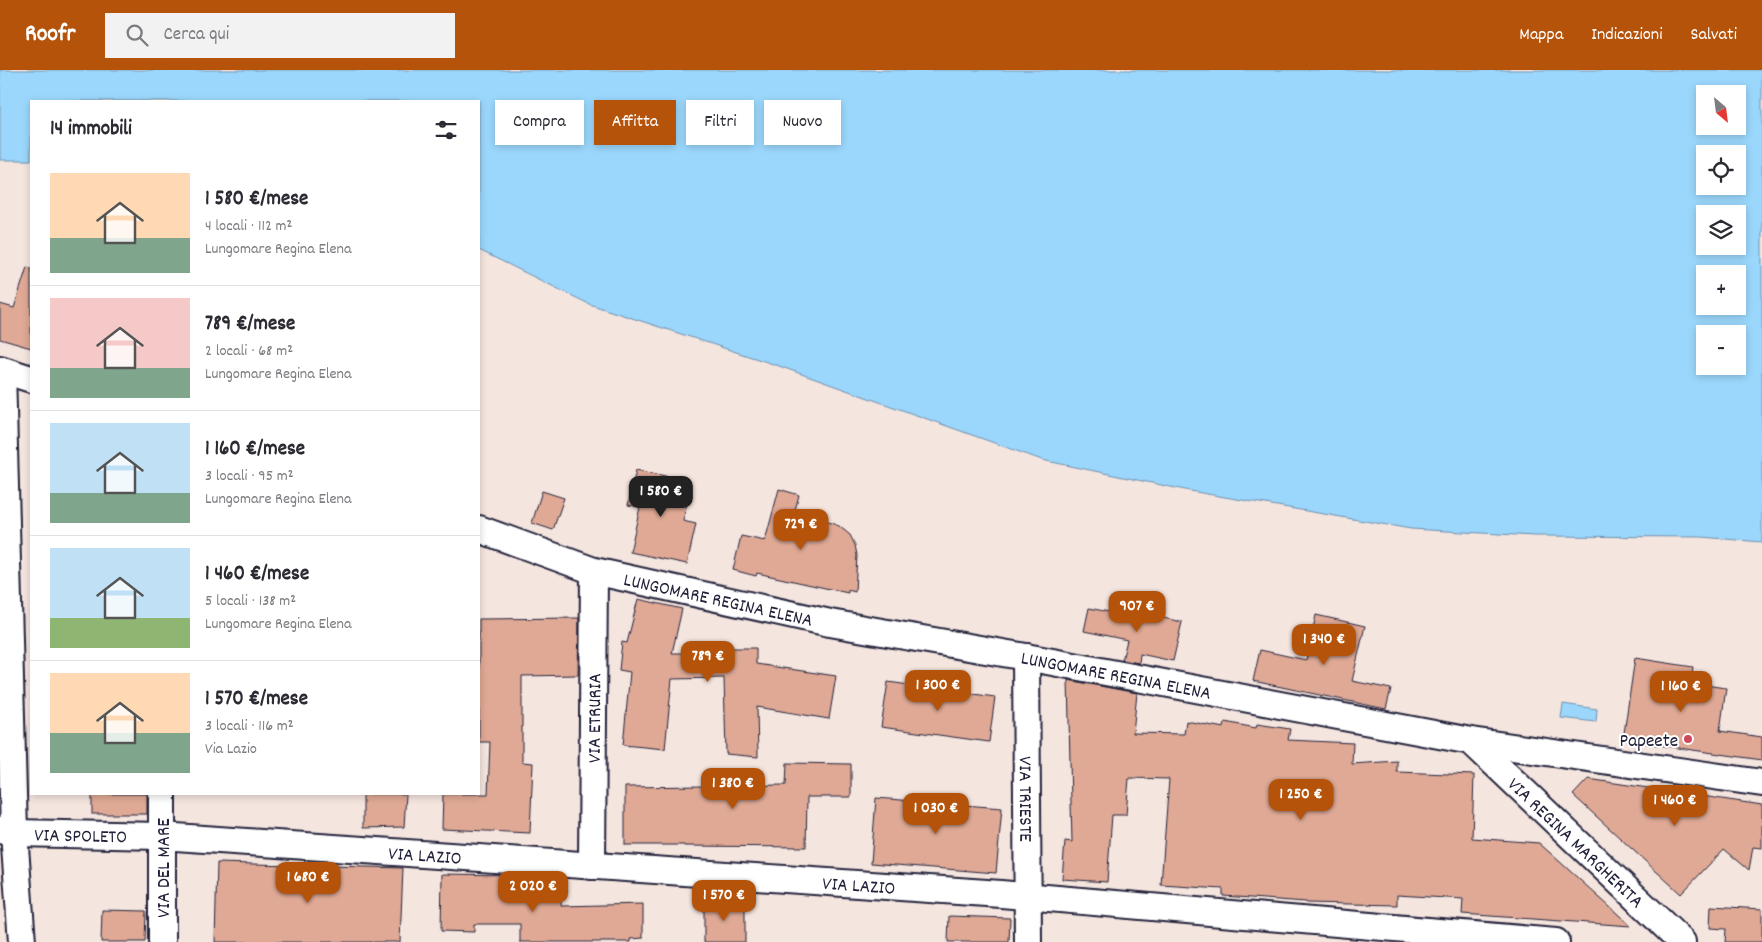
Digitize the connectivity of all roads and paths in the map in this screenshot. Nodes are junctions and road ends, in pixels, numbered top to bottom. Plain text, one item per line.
1 (1, 369) edge
2 (30, 379) edge
3 (2, 427) edge
4 (480, 528) edge
5 (594, 571) junction
6 (1026, 657) junction
7 (6, 730) edge
8 (1471, 742) junction
9 (1762, 783) edge
10 (162, 795) edge
11 (7, 832) edge
12 (161, 836) junction
13 (592, 866) junction
14 (1028, 897) junction
15 (22, 942) edge
16 (162, 942) edge
17 (1028, 942) edge
18 (1556, 942) edge
19 (1682, 942) edge

1 - 2 street
1 - 3 street
3 - 7 street
4 - 5 street, LUNGOMARE REGINA ELENA
5 - 6 street, LUNGOMARE REGINA ELENA
5 - 13 street, VIA ETRURIA
6 - 8 street, LUNGOMARE REGINA ELENA
6 - 14 street, VIA TRIESTE
7 - 11 street
8 - 9 street, LUNGOMARE REGINA ELENA
8 - 19 street, VIA REGINA MARGHERITA
10 - 12 street, VIA DEL MARE
11 - 12 street, VIA SPOLETO
11 - 15 street
12 - 13 street, VIA LAZIO
12 - 16 street, VIA DEL MARE
13 - 14 street, VIA LAZIO
14 - 17 street, VIA TRIESTE
14 - 18 street, VIA LAZIO

